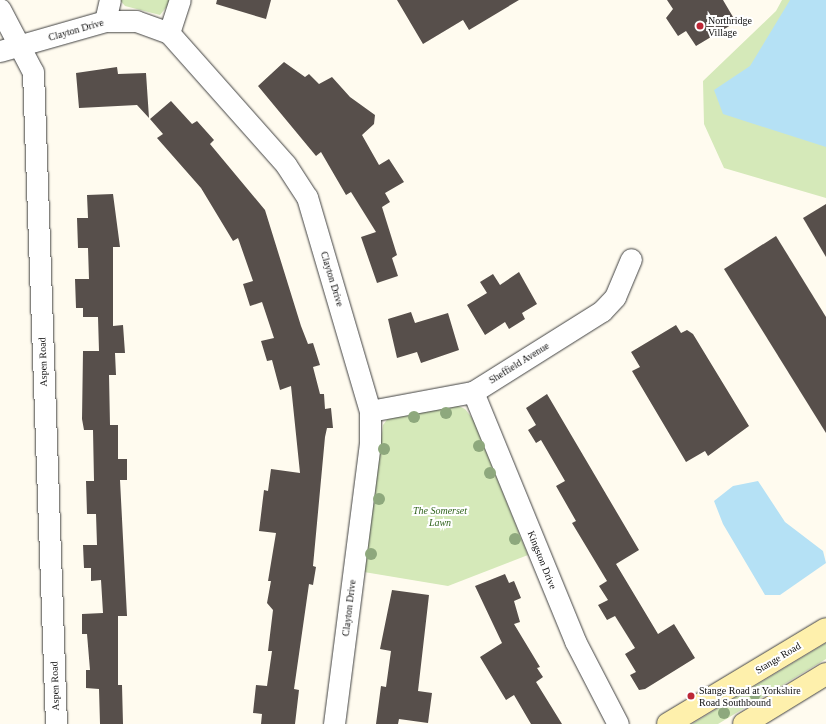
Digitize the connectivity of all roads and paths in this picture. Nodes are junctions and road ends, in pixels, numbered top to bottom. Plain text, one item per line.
1 (110, 0) edge
2 (180, 0) edge
3 (0, 8) edge
4 (105, 21) junction
5 (169, 34) junction
6 (22, 46) junction
7 (0, 50) edge
8 (632, 259) dead end
9 (474, 392) junction
10 (370, 410) junction
11 (826, 629) edge
12 (826, 674) edge
13 (56, 724) edge
14 (334, 724) edge
15 (618, 724) edge
16 (668, 724) edge
17 (744, 724) edge

1 - 4 street
2 - 5 street
3 - 6 street, Aspen Road
4 - 5 street, Clayton Drive
4 - 6 street, Clayton Drive
5 - 10 street, Clayton Drive
6 - 7 street, Clayton Drive
6 - 13 street, Aspen Road
8 - 9 street, Sheffield Avenue
9 - 10 street, Sheffield Avenue
9 - 15 street, Kingston Drive
10 - 14 street, Clayton Drive
11 - 16 main road, Stange Road
12 - 17 main road

